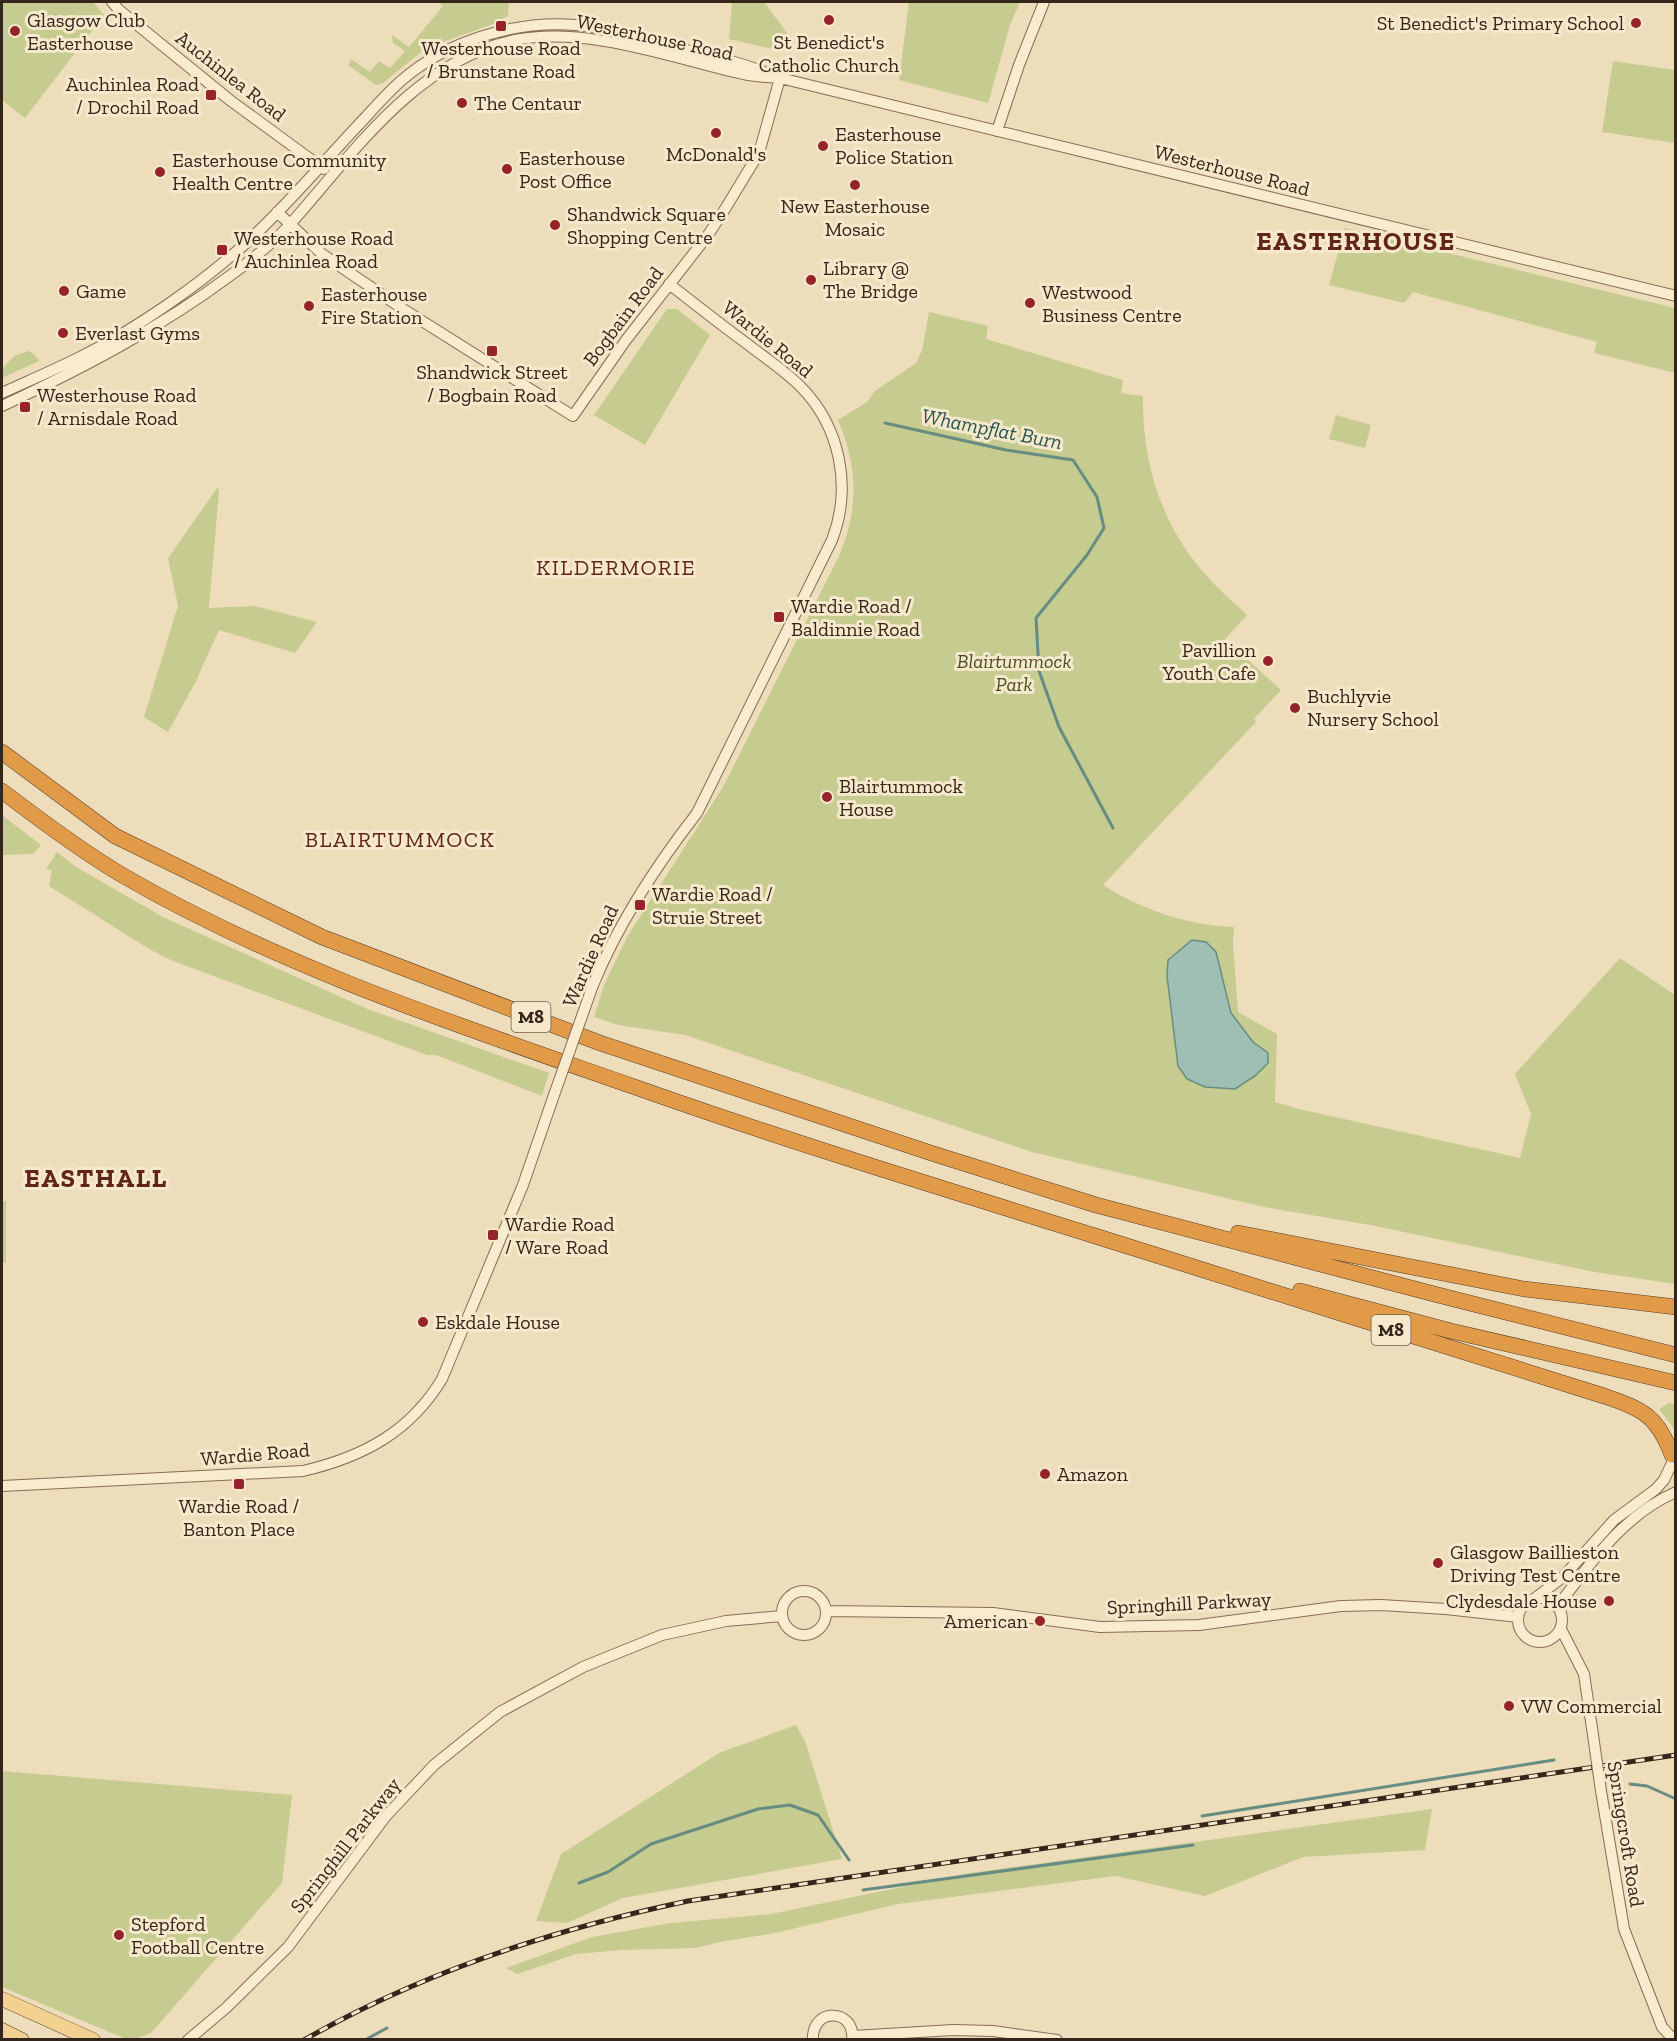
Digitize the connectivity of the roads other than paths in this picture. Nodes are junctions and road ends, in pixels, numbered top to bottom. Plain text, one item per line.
1 (112, 2) edge
2 (1044, 2) edge
3 (780, 78) junction
4 (997, 131) junction
5 (320, 165) junction
6 (330, 176) junction
7 (277, 212) junction
8 (291, 224) junction
9 (669, 284) junction
10 (1676, 296) edge
11 (2, 393) edge
12 (2, 406) edge
13 (2, 752) edge
14 (2, 791) edge
15 (1096, 1205) junction
16 (1087, 1234) junction
17 (1676, 1307) edge
18 (1676, 1355) edge
19 (1676, 1383) edge
20 (1674, 1459) edge
21 (2, 1486) edge
22 (1676, 1492) edge
23 (1534, 1599) junction
24 (1557, 1607) junction
25 (826, 1611) junction
26 (782, 1616) junction
27 (1518, 1617) junction
28 (1561, 1629) junction
29 (2, 1999) edge
30 (2, 2030) edge
31 (853, 2038) edge
32 (22, 2040) edge
33 (93, 2040) edge
34 (188, 2040) edge
35 (813, 2040) edge
36 (1058, 2040) edge
37 (1674, 2040) edge

1 - 5 street, Auchinlea Road
2 - 4 street
3 - 4 street, Westerhouse Road
3 - 5 street, Westerhouse Road
3 - 6 street, Westerhouse Road
3 - 9 street, Bogbain Road
4 - 10 street, Westerhouse Road
5 - 6 street, Auchinlea Road
5 - 7 street, Westerhouse Road
6 - 8 street, Westerhouse Road
7 - 8 street
7 - 11 street, Westerhouse Road
8 - 9 street, Bogbain Road
8 - 12 street, Westerhouse Road
9 - 21 street, Wardie Road, bridge
13 - 15 highway, M8
14 - 16 highway, M8
15 - 17 highway
15 - 18 highway, M8
16 - 19 highway, M8
16 - 20 highway, M8
20 - 23 street
22 - 24 street
23 - 24 street
23 - 27 street
24 - 28 street
25 - 26 street
25 - 26 street
25 - 27 street, Springhill Parkway
26 - 34 street, Springhill Parkway
27 - 28 street
28 - 37 street, Springcroft Road, bridge
29 - 33 main road
30 - 32 main road
31 - 35 street
31 - 36 street

